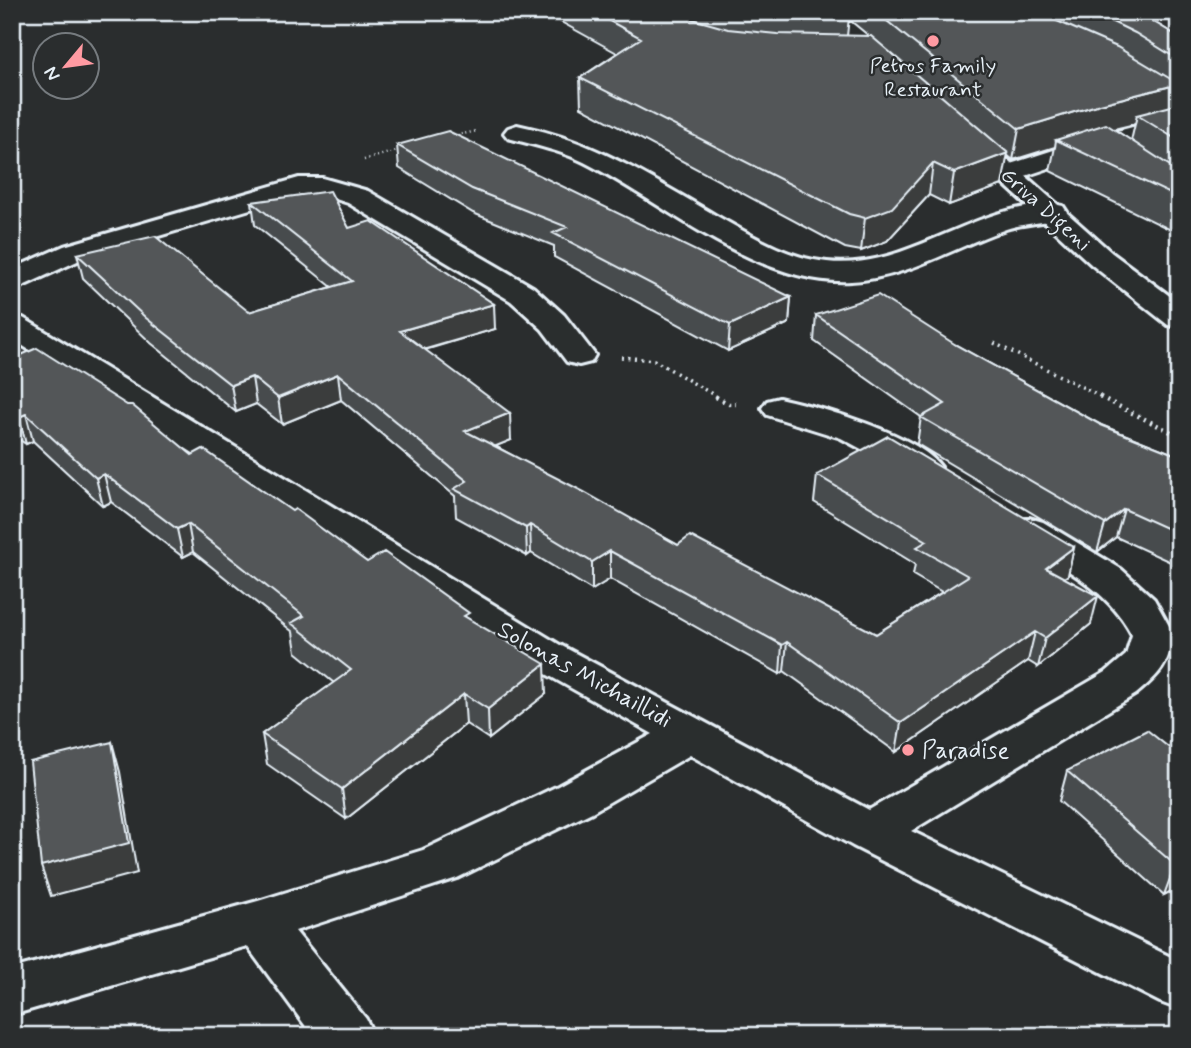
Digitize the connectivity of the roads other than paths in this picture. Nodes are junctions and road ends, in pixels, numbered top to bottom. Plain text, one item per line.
1 (862, 12) edge
2 (824, 13) edge
3 (853, 39) edge
4 (1175, 109) edge
5 (946, 118) edge
6 (517, 133) road end
7 (1103, 142) junction
8 (1135, 164) edge
9 (1007, 174) junction
10 (1053, 212) junction
11 (12, 282) edge
12 (1179, 317) edge
13 (12, 325) edge
14 (579, 355) road end
15 (779, 408) road end
16 (954, 485) edge
17 (1001, 514) edge
18 (691, 733) junction
19 (870, 833) junction
20 (258, 922) junction
21 (1179, 986) edge
22 (12, 992) edge
23 (346, 1036) edge

1 - 2 street
2 - 3 street
4 - 7 street
5 - 9 street, Griva Digeni
6 - 10 street
7 - 8 street
7 - 9 street
9 - 10 street, Griva Digeni
10 - 12 street, Griva Digeni
11 - 14 street
13 - 18 street, Solonas Michaillidi
15 - 16 street
17 - 19 street
18 - 19 street, Solonas Michaillidi
18 - 20 street
19 - 21 street, Solonas Michaillidi
20 - 22 street
20 - 23 street

